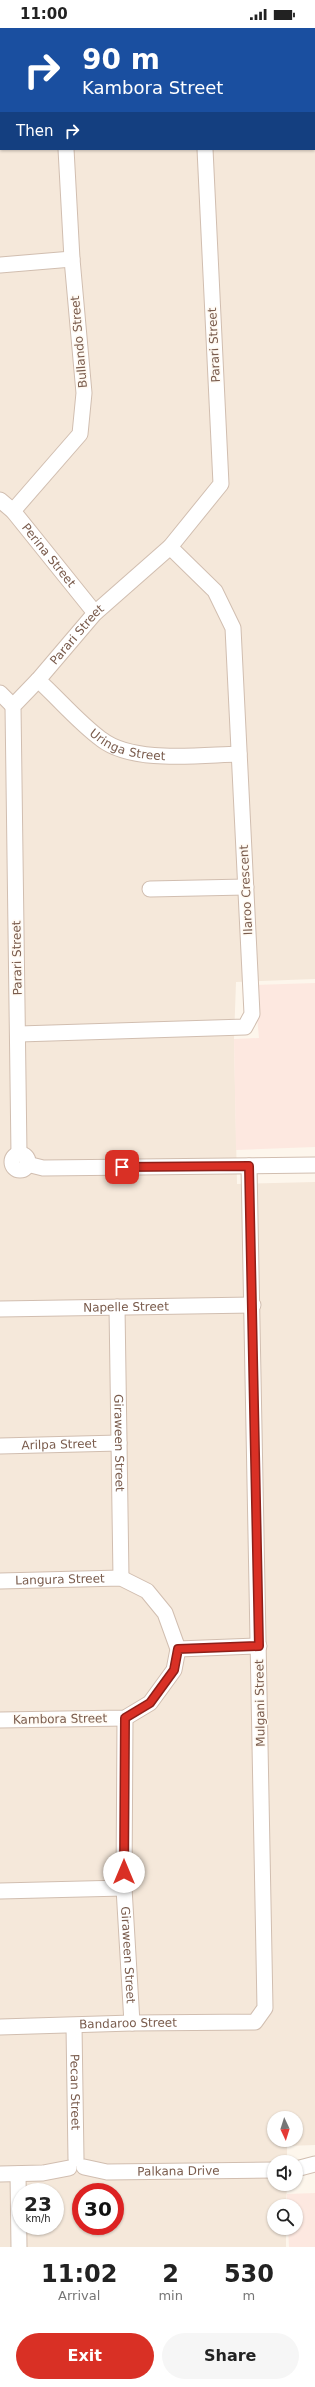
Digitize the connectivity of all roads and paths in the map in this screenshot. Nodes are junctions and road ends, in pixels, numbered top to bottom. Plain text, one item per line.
1 (66, 150) edge
2 (205, 150) edge
3 (72, 259) junction
4 (0, 265) edge
5 (0, 500) edge
6 (13, 511) junction
7 (170, 547) junction
8 (95, 613) junction
9 (38, 680) junction
10 (0, 693) edge
11 (12, 706) junction
12 (238, 754) junction
13 (246, 887) junction
14 (150, 889) dead end
15 (19, 1034) junction
16 (15, 1162) edge
17 (315, 1165) edge
18 (249, 1166) junction
19 (253, 1305) junction
20 (117, 1307) junction
21 (0, 1309) edge
22 (119, 1443) junction
23 (0, 1446) edge
24 (121, 1578) junction
25 (0, 1581) edge
26 (259, 1646) junction
27 (178, 1649) junction
28 (125, 1718) junction
29 (0, 1720) edge
30 (124, 1888) junction
31 (0, 1891) edge
32 (255, 2022) joint
33 (132, 2023) junction
34 (74, 2026) junction
35 (0, 2027) edge
36 (315, 2164) edge
37 (77, 2165) junction
38 (303, 2167) edge
39 (267, 2170) edge
40 (303, 2171) edge
41 (0, 2174) edge
42 (18, 2174) junction
43 (315, 2175) edge
44 (19, 2247) edge

1 - 3 street, Bullando Street
2 - 7 street, Parari Street
3 - 4 street
3 - 6 street, Bullando Street
5 - 6 street, Perina Street
6 - 8 street, Perina Street
7 - 8 street, Parari Street
7 - 12 street, Ilaroo Crescent
8 - 9 street, Parari Street
9 - 11 street, Parari Street
9 - 12 street, Uringa Street
10 - 11 street
11 - 15 street, Parari Street
12 - 13 street, Ilaroo Crescent
13 - 14 street
13 - 15 street, Ilaroo Crescent
15 - 16 street, Parari Street
16 - 18 street
17 - 18 street
18 - 19 street, Mulgani Street
19 - 20 street, Napelle Street
19 - 26 street, Mulgani Street
20 - 21 street, Napelle Street
20 - 22 street, Giraween Street
22 - 23 street, Arilpa Street
22 - 24 street, Giraween Street
24 - 25 street, Langura Street
24 - 27 street
26 - 27 street
26 - 32 street, Mulgani Street
27 - 28 street, Kambora Street
28 - 29 street, Kambora Street
28 - 30 street, Giraween Street
30 - 31 street
30 - 33 street, Giraween Street
32 - 33 street, Bandaroo Street
33 - 34 street, Bandaroo Street
34 - 35 street, Bandaroo Street
34 - 37 street, Pecan Street
36 - 38 street
37 - 39 street, Palkana Drive
37 - 42 street, Palkana Drive
40 - 43 street
41 - 42 street, Palkana Drive
42 - 44 street

